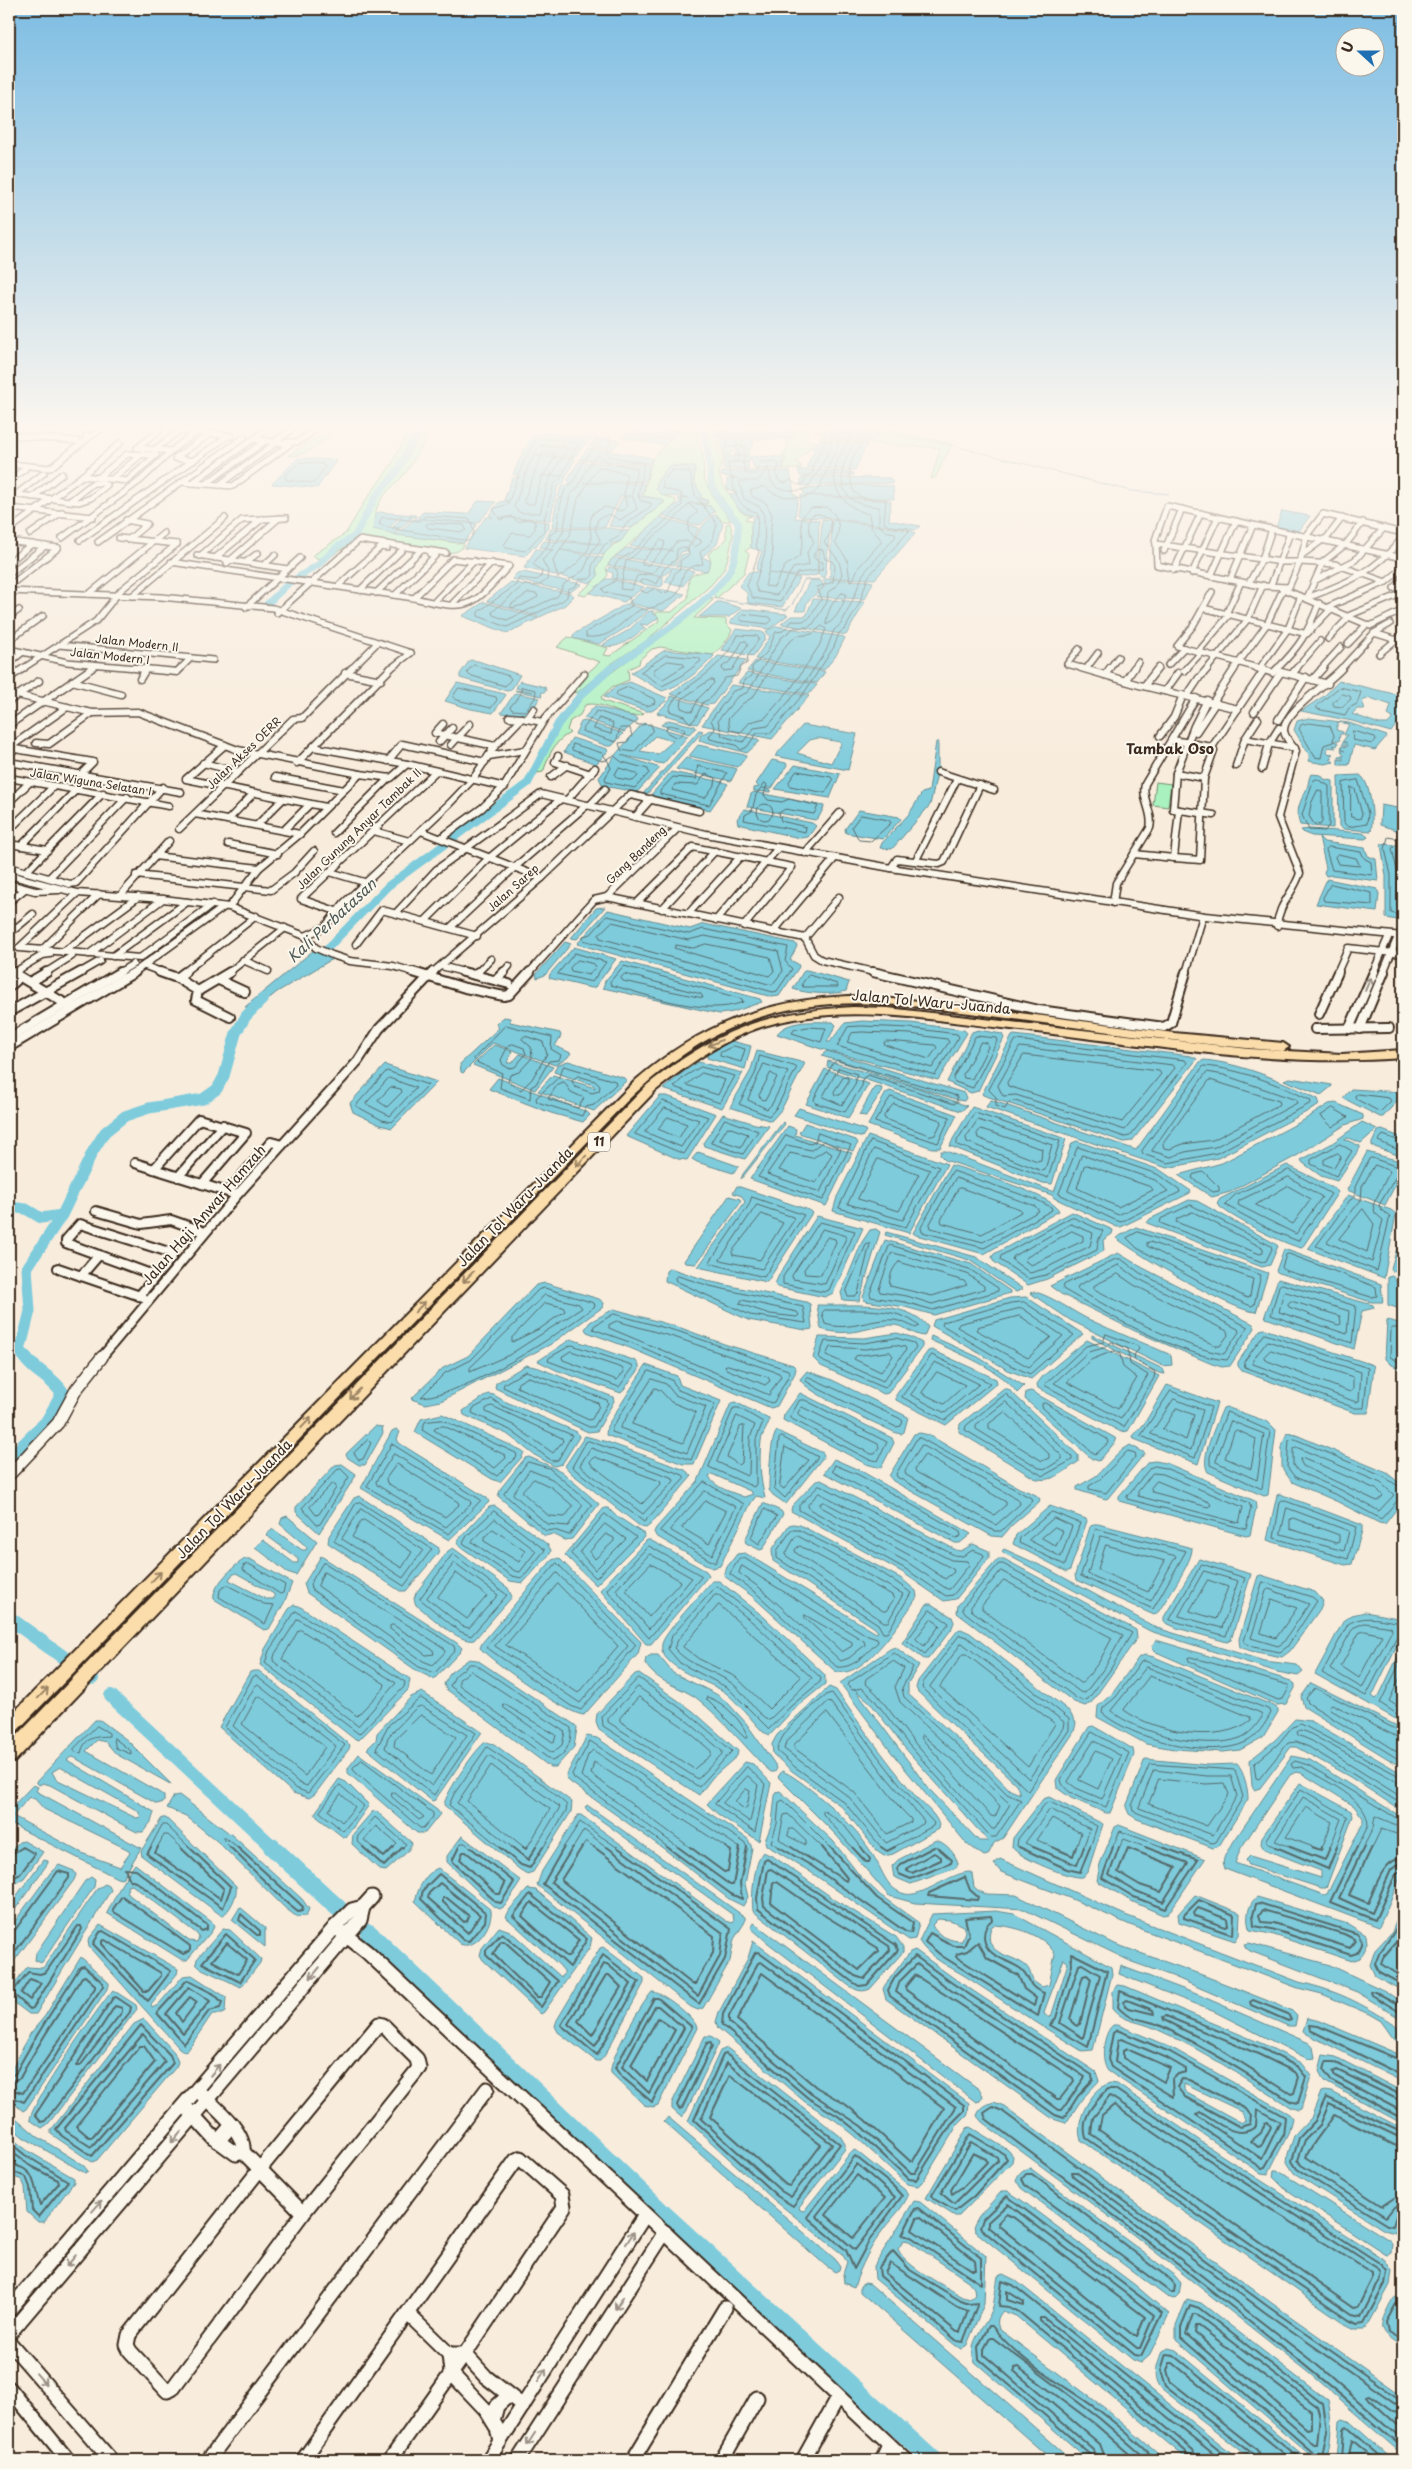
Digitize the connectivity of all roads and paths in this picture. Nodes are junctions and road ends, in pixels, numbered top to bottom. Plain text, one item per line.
1 (30, 545) edge
2 (40, 545) edge
3 (149, 545) edge
4 (176, 545) edge
5 (192, 545) edge
6 (210, 545) edge
7 (230, 545) edge
8 (247, 545) edge
9 (352, 545) edge
10 (393, 545) edge
11 (1156, 545) edge
12 (1187, 545) edge
13 (1207, 545) edge
14 (1226, 545) edge
15 (1246, 545) edge
16 (1267, 545) edge
17 (1286, 545) edge
18 (1304, 545) edge
19 (1316, 545) edge
20 (1344, 545) edge
21 (1352, 545) edge
22 (1372, 545) edge
23 (1397, 545) edge
24 (45, 546) junction
25 (1166, 546) joint
26 (58, 548) joint
27 (1186, 548) junction
28 (1369, 549) junction
29 (402, 550) junction
30 (1205, 550) junction
31 (258, 552) dead end
32 (419, 552) junction
33 (1223, 552) junction
34 (446, 553) dead end
35 (1391, 554) junction
36 (197, 555) joint
37 (275, 555) dead end
38 (1302, 555) junction
39 (1242, 556) junction
40 (215, 558) junction
41 (300, 558) dead end
42 (1403, 558) edge
43 (1262, 559) junction
44 (230, 560) junction
45 (474, 561) junction
46 (9, 562) edge
47 (171, 562) junction
48 (246, 562) junction
49 (1157, 562) junction
50 (1280, 562) junction
51 (1300, 562) junction
52 (1323, 562) junction
53 (492, 563) junction
54 (264, 565) junction
55 (1344, 568) junction
56 (1403, 568) edge
57 (220, 569) junction
58 (288, 569) junction
59 (1174, 570) junction
60 (1192, 573) junction
61 (9, 574) edge
62 (1365, 575) junction
63 (1210, 576) junction
64 (278, 578) junction
65 (1403, 579) edge
66 (1230, 580) junction
67 (1316, 580) junction
68 (1241, 582) junction
69 (1386, 582) junction
70 (311, 583) junction
71 (1250, 584) junction
72 (1271, 584) junction
73 (323, 585) joint
74 (9, 586) edge
75 (338, 586) junction
76 (1262, 586) junction
77 (1285, 588) junction
78 (360, 590) junction
79 (1212, 592) dead end
80 (1403, 592) edge
81 (9, 593) edge
82 (376, 593) junction
83 (395, 595) junction
84 (86, 596) junction
85 (132, 596) junction
86 (117, 597) junction
87 (1304, 597) junction
88 (414, 598) junction
89 (434, 602) junction
90 (453, 603) junction
91 (1319, 603) junction
92 (466, 604) junction
93 (246, 608) junction
94 (1203, 608) junction
95 (1330, 608) junction
96 (20, 610) dead end
97 (1403, 610) edge
98 (278, 612) junction
99 (1227, 614) junction
100 (43, 616) dead end
101 (1348, 616) junction
102 (9, 617) edge
103 (1248, 619) junction
104 (1267, 624) junction
105 (1366, 624) junction
106 (1390, 624) dead end
107 (1288, 629) junction
108 (1374, 633) junction
109 (1307, 634) junction
110 (1403, 634) edge
111 (1328, 639) dead end
112 (9, 640) edge
113 (1394, 640) junction
114 (1320, 641) dead end
115 (1403, 642) edge
116 (377, 643) junction
117 (1348, 644) dead end
118 (59, 645) junction
119 (1341, 646) dead end
120 (371, 647) junction
121 (1184, 648) junction
122 (9, 649) edge
123 (1079, 649) dead end
124 (23, 652) junction
125 (1098, 653) dead end
126 (1200, 653) junction
127 (1379, 654) dead end
128 (42, 656) junction
129 (406, 657) junction
130 (191, 658) junction
131 (1118, 658) dead end
132 (1218, 658) junction
133 (100, 659) junction
134 (213, 660) dead end
135 (1138, 662) dead end
136 (9, 663) edge
137 (1238, 663) junction
138 (1168, 665) dead end
139 (1158, 668) dead end
140 (146, 669) junction
141 (1086, 669) junction
142 (1262, 670) junction
143 (177, 672) joint
144 (1181, 672) joint
145 (345, 673) junction
146 (584, 674) dead end
147 (1292, 674) junction
148 (1105, 675) junction
149 (9, 678) edge
150 (1310, 678) junction
151 (140, 679) dead end
152 (381, 680) junction
153 (39, 681) dead end
154 (72, 681) junction
155 (1125, 681) junction
156 (1328, 684) junction
157 (1144, 686) junction
158 (1165, 691) junction
159 (9, 693) edge
160 (121, 694) dead end
161 (18, 695) junction
162 (1185, 695) junction
163 (1196, 698) junction
164 (9, 701) edge
165 (42, 701) junction
166 (1212, 701) junction
167 (67, 706) junction
168 (534, 709) dead end
169 (1238, 709) junction
170 (1254, 712) dead end
171 (92, 713) junction
172 (509, 717) dead end
173 (525, 718) junction
174 (1258, 719) dead end
175 (1278, 720) dead end
176 (542, 722) junction
177 (9, 724) edge
178 (443, 724) dead end
179 (470, 724) dead end
180 (452, 728) dead end
181 (1283, 729) junction
182 (446, 735) junction
183 (1160, 736) dead end
184 (458, 738) junction
185 (1245, 739) junction
186 (1173, 740) junction
187 (36, 742) dead end
188 (439, 742) dead end
189 (1189, 743) junction
190 (16, 744) dead end
191 (1269, 744) junction
192 (225, 745) junction
193 (450, 745) dead end
194 (495, 746) junction
195 (313, 747) junction
196 (1212, 747) junction
197 (9, 748) edge
198 (1293, 748) junction
199 (525, 750) junction
200 (257, 755) junction
201 (558, 756) dead end
202 (487, 759) junction
203 (388, 761) junction
204 (9, 762) edge
205 (203, 763) junction
206 (297, 763) junction
207 (407, 764) junction
208 (568, 765) junction
209 (1236, 766) dead end
210 (88, 768) junction
211 (1262, 769) dead end
212 (436, 771) junction
213 (239, 772) junction
214 (938, 772) dead end
215 (1286, 772) dead end
216 (1176, 773) junction
217 (82, 774) junction
218 (360, 774) junction
219 (275, 777) dead end
220 (551, 777) dead end
221 (9, 778) edge
222 (389, 778) junction
223 (1204, 778) junction
224 (957, 779) junction
225 (472, 780) junction
226 (129, 781) junction
227 (30, 782) junction
228 (980, 785) junction
229 (54, 786) junction
230 (163, 787) junction
231 (505, 787) junction
232 (222, 788) junction
233 (77, 789) junction
234 (344, 790) junction
235 (605, 790) dead end
236 (994, 790) dead end
237 (182, 792) dead end
238 (103, 793) junction
239 (253, 794) junction
240 (127, 797) junction
241 (567, 798) junction
242 (651, 799) junction
243 (282, 800) junction
244 (151, 801) junction
245 (9, 802) edge
246 (591, 803) junction
247 (310, 804) junction
248 (671, 804) junction
249 (169, 806) dead end
250 (326, 807) junction
251 (615, 809) junction
252 (1176, 810) junction
253 (699, 811) dead end
254 (666, 812) dead end
255 (840, 813) dead end
256 (195, 814) junction
257 (638, 814) junction
258 (1204, 814) junction
259 (1214, 816) dead end
260 (228, 820) junction
261 (256, 825) junction
262 (678, 828) junction
263 (179, 829) dead end
264 (9, 830) edge
265 (284, 830) junction
266 (374, 831) junction
267 (421, 831) junction
268 (334, 832) dead end
269 (300, 834) junction
270 (706, 834) junction
271 (442, 839) junction
272 (169, 841) dead end
273 (409, 842) junction
274 (9, 844) edge
275 (228, 844) dead end
276 (21, 846) junction
277 (698, 846) junction
278 (465, 848) junction
279 (778, 848) junction
280 (48, 850) junction
281 (807, 850) junction
282 (314, 851) dead end
283 (715, 851) junction
284 (278, 854) junction
285 (1134, 854) junction
286 (154, 856) junction
287 (741, 856) junction
288 (488, 858) junction
289 (835, 858) junction
290 (1174, 858) junction
291 (916, 860) junction
292 (768, 861) junction
293 (892, 864) junction
294 (9, 868) edge
295 (259, 868) junction
296 (514, 868) junction
297 (26, 872) junction
298 (330, 872) junction
299 (9, 875) edge
300 (136, 876) junction
301 (49, 878) junction
302 (542, 878) junction
303 (364, 882) junction
304 (9, 884) edge
305 (244, 887) junction
306 (21, 888) junction
307 (61, 889) junction
308 (77, 893) junction
309 (9, 894) edge
310 (99, 894) junction
311 (120, 896) junction
312 (138, 897) junction
313 (607, 897) junction
314 (839, 897) dead end
315 (163, 899) junction
316 (9, 902) edge
317 (187, 902) junction
318 (1113, 903) junction
319 (213, 904) junction
320 (637, 904) junction
321 (226, 907) junction
322 (662, 909) junction
323 (336, 911) junction
324 (397, 912) junction
325 (33, 914) dead end
326 (688, 914) junction
327 (256, 916) junction
328 (1204, 916) junction
329 (716, 920) junction
330 (426, 921) junction
331 (1277, 924) junction
332 (744, 926) junction
333 (451, 927) junction
334 (12, 928) edge
335 (285, 928) junction
336 (773, 932) junction
337 (9, 934) edge
338 (305, 936) junction
339 (477, 936) junction
340 (805, 938) junction
341 (1388, 938) junction
342 (1401, 938) edge
343 (356, 944) dead end
344 (63, 952) junction
345 (1382, 952) junction
346 (42, 953) junction
347 (1391, 953) junction
348 (89, 954) junction
349 (1403, 954) edge
350 (72, 956) junction
351 (113, 956) junction
352 (491, 959) dead end
353 (243, 960) junction
354 (100, 961) joint
355 (144, 961) junction
356 (509, 966) dead end
357 (443, 969) junction
358 (268, 971) dead end
359 (10, 973) edge
360 (475, 975) junction
361 (427, 977) junction
362 (176, 978) junction
363 (219, 980) junction
364 (496, 980) junction
365 (30, 982) junction
366 (509, 984) dead end
367 (12, 985) edge
368 (43, 991) junction
369 (198, 991) junction
370 (245, 992) dead end
371 (69, 1008) junction
372 (9, 1011) edge
373 (1318, 1014) dead end
374 (230, 1018) dead end
375 (1389, 1028) dead end
376 (1315, 1029) dead end
377 (1349, 1029) junction
378 (1360, 1029) junction
379 (9, 1038) edge
380 (1403, 1046) edge
381 (9, 1047) edge
382 (1403, 1054) edge
383 (223, 1126) junction
384 (135, 1163) dead end
385 (154, 1169) junction
386 (178, 1177) junction
387 (202, 1184) junction
388 (233, 1194) junction
389 (96, 1211) dead end
390 (205, 1232) junction
391 (99, 1255) junction
392 (58, 1268) dead end
393 (81, 1276) junction
394 (156, 1276) junction
395 (139, 1296) junction
396 (150, 1300) junction
397 (9, 1475) edge
398 (9, 1728) edge
399 (9, 1755) edge
400 (372, 1897) dead end
401 (362, 1907) junction
402 (335, 1927) junction
403 (347, 1936) junction
404 (487, 2089) dead end
405 (197, 2090) junction
406 (207, 2101) junction
407 (184, 2106) junction
408 (195, 2116) junction
409 (232, 2125) junction
410 (218, 2141) junction
411 (243, 2152) junction
412 (260, 2169) junction
413 (303, 2214) junction
414 (645, 2215) junction
415 (665, 2232) junction
416 (725, 2308) dead end
417 (9, 2310) edge
418 (408, 2314) junction
419 (9, 2334) edge
420 (9, 2342) edge
421 (449, 2354) junction
422 (465, 2354) junction
423 (451, 2373) junction
424 (9, 2388) edge
425 (508, 2396) junction
426 (838, 2397) junction
427 (757, 2398) dead end
428 (522, 2406) junction
429 (493, 2421) junction
430 (500, 2441) junction
431 (889, 2445) junction
432 (68, 2460) edge
433 (110, 2460) edge
434 (208, 2460) edge
435 (303, 2460) edge
436 (390, 2460) edge
437 (488, 2460) edge
438 (518, 2460) edge
439 (633, 2460) edge
440 (722, 2460) edge
441 (803, 2460) edge
442 (882, 2460) edge
443 (906, 2460) edge

1 - 46 street
2 - 24 street
3 - 84 street
4 - 86 street
5 - 47 street
6 - 36 street
7 - 40 street
8 - 44 street
9 - 70 street
10 - 34 street
11 - 49 street
12 - 27 street
13 - 30 street
14 - 33 street
15 - 39 street
16 - 43 street
17 - 50 street
18 - 38 street
19 - 38 street
20 - 52 street
21 - 28 street
22 - 28 street
23 - 35 street
24 - 26 street
24 - 61 street
25 - 27 street
25 - 49 street
26 - 74 street
27 - 30 street
27 - 59 street
28 - 35 street
28 - 55 street
29 - 32 street
29 - 75 street
29 - 78 street
30 - 33 street
30 - 60 street
31 - 48 street
32 - 82 street
32 - 83 street
33 - 39 street
33 - 63 street
35 - 42 street
35 - 62 street
36 - 40 street
37 - 54 street
38 - 51 street
39 - 43 street
39 - 66 street
40 - 44 street
41 - 58 street
43 - 50 street
43 - 71 street
44 - 48 street
44 - 57 street
45 - 53 street
45 - 88 street
45 - 89 street
47 - 57 street
47 - 85 street
48 - 54 street
49 - 59 street
50 - 51 street
50 - 72 street
51 - 52 street
51 - 77 street
52 - 55 street
52 - 67 street
53 - 90 street
53 - 92 street
54 - 58 street
55 - 62 street
55 - 67 street
56 - 69 street
57 - 64 street
58 - 64 street
59 - 60 street
60 - 63 street
62 - 69 street
62 - 87 street
63 - 66 street
64 - 70 street
64 - 93 street
65 - 80 street
66 - 68 street
67 - 87 street
68 - 71 street
68 - 99 street
69 - 95 street
70 - 73 street
70 - 98 street
71 - 76 street
72 - 76 street
72 - 77 street
73 - 75 street
75 - 78 street
76 - 103 street
77 - 87 street
77 - 104 street
78 - 82 street
79 - 94 street
80 - 101 street
81 - 84 street
82 - 83 street
83 - 88 street
84 - 86 street
85 - 86 street
85 - 93 street
86 - 93 street
86 - 118 street
87 - 91 street
87 - 107 street
88 - 89 street
89 - 90 street
89 - 92 street
90 - 92 street
91 - 95 street
91 - 109 street
93 - 98 street
94 - 99 street
94 - 121 street
95 - 101 street
95 - 109 street
96 - 102 street
97 - 105 street
98 - 116 street
98 - 120 street
99 - 103 street
99 - 126 street
100 - 112 street
101 - 105 street
101 - 111 street
103 - 104 street
103 - 132 street
104 - 107 street
104 - 137 street
105 - 117 street
106 - 108 street
107 - 109 street
107 - 142 street
108 - 113 street
108 - 156 street
109 - 142 street
110 - 113 street
113 - 115 street
113 - 127 street
114 - 147 street
116 - 120 street, Jalan Akses OERR
116 - 129 street
118 - 128 street
118 - 133 street, Jalan Modern II
119 - 150 street
120 - 129 street
120 - 145 street, Jalan Akses OERR
121 - 126 street
121 - 138 street
122 - 124 street, Jalan Modern I
123 - 141 street
124 - 128 street, Jalan Modern I
124 - 136 street
125 - 141 street
126 - 132 street
126 - 144 street
128 - 133 street, Jalan Modern I
128 - 149 street
129 - 152 street
130 - 133 street, Jalan Modern II
130 - 134 street, Jalan Modern II
130 - 143 street
131 - 148 street
132 - 137 street
132 - 162 street
133 - 140 street, Jalan Modern I
133 - 154 street
135 - 155 street
137 - 142 street
137 - 166 street
139 - 157 street
140 - 143 street, Jalan Modern I
140 - 151 street
141 - 148 street
142 - 169 street
144 - 158 street
145 - 152 street
145 - 200 street, Jalan Akses OERR
146 - 176 street
147 - 150 street
147 - 170 street
148 - 155 street
150 - 156 street
150 - 175 street
152 - 195 street
153 - 161 street
154 - 160 street
154 - 165 street
155 - 157 street
156 - 181 street
157 - 158 street
158 - 162 street
159 - 161 street
161 - 164 street
161 - 165 street
162 - 163 street
162 - 183 street
163 - 166 street
163 - 186 street
165 - 167 street
165 - 177 street
166 - 169 street
166 - 189 street
167 - 171 street
167 - 190 street
168 - 173 street
169 - 196 street
171 - 187 street
171 - 192 street
172 - 173 street
173 - 176 street
173 - 194 street
174 - 185 street
176 - 199 street
178 - 182 street
179 - 184 street
180 - 182 street
181 - 191 street
181 - 198 street
182 - 184 street
182 - 188 street
184 - 193 street
184 - 194 street
185 - 191 street
185 - 209 street
186 - 189 street
186 - 285 street
189 - 196 street
189 - 216 street
191 - 198 street
191 - 211 street
192 - 200 street
192 - 205 street
194 - 202 street
195 - 203 street
195 - 206 street
196 - 223 street
197 - 210 street
198 - 215 street
198 - 331 street
199 - 202 street
199 - 231 street
200 - 206 street
200 - 213 street, Jalan Akses OERR
201 - 208 street
202 - 203 street
202 - 225 street
203 - 207 street
204 - 217 street
205 - 213 street
205 - 232 street
206 - 218 street
207 - 212 street
207 - 222 street
208 - 220 street
208 - 241 street
210 - 217 street
210 - 226 street
212 - 225 street
212 - 266 street, Jalan Gunung Anyar Tambak II
213 - 232 street, Jalan Akses OERR
214 - 224 street
216 - 223 street
216 - 252 street
217 - 226 street
218 - 222 street
218 - 234 street
219 - 234 street
221 - 227 street, Jalan Wiguna Selatan I
222 - 268 street
223 - 258 street
224 - 228 street
224 - 291 street
225 - 231 street
225 - 267 street
226 - 230 street
227 - 229 street, Jalan Wiguna Selatan I
227 - 245 street
228 - 236 street
228 - 291 street
229 - 233 street, Jalan Wiguna Selatan I
229 - 264 street
230 - 237 street
230 - 244 street
231 - 271 street
232 - 239 street
232 - 256 street, Jalan Akses OERR
233 - 238 street, Jalan Wiguna Selatan I
233 - 276 street
234 - 250 street
235 - 246 street
238 - 240 street, Jalan Wiguna Selatan I
238 - 280 street
239 - 243 street
239 - 260 street
240 - 244 street, Jalan Wiguna Selatan I
240 - 301 street
241 - 246 street
241 - 278 street
241 - 288 street
242 - 248 street
242 - 251 street
242 - 257 street
243 - 247 street
243 - 261 street
244 - 249 street, Jalan Wiguna Selatan I
244 - 301 street
246 - 251 street
246 - 296 street
247 - 250 street
247 - 265 street
248 - 253 street
248 - 254 street
250 - 269 street
251 - 257 street
251 - 302 street, Jalan Sarep
252 - 258 street
252 - 290 street
255 - 281 street
256 - 260 street
256 - 263 street, Jalan Akses OERR
257 - 262 street
258 - 259 street
258 - 290 street
260 - 261 street
261 - 265 street
262 - 270 street
262 - 313 street, Gang Bandeng
265 - 269 street
266 - 273 street
266 - 298 street, Jalan Gunung Anyar Tambak II
267 - 271 street
267 - 273 street
269 - 284 street
270 - 277 street
270 - 279 street
271 - 278 street
272 - 286 street
273 - 303 street
274 - 276 street
275 - 284 street
276 - 280 street
277 - 283 street
277 - 320 street
278 - 288 street
278 - 324 street
279 - 281 street
279 - 292 street
280 - 297 street
281 - 289 street
282 - 305 street
283 - 287 street
283 - 322 street
284 - 295 street
285 - 290 street
285 - 318 street
286 - 295 street
286 - 300 street
287 - 292 street
287 - 326 street
288 - 296 street
288 - 330 street
289 - 293 street
289 - 336 street
291 - 293 street
292 - 329 street
292 - 332 street
293 - 318 street
294 - 297 street
295 - 305 street
296 - 302 street
296 - 333 street
297 - 301 street
298 - 303 street
298 - 323 street, Jalan Gunung Anyar Tambak II
299 - 307 street
300 - 305 street
300 - 311 street
302 - 339 street, Jalan Sarep
303 - 323 street
304 - 306 street
305 - 321 street
306 - 307 street
306 - 309 street
306 - 316 street
307 - 308 street
308 - 310 street
308 - 346 street
310 - 311 street
310 - 346 street
311 - 312 street
312 - 315 street
312 - 344 street
313 - 320 street
313 - 361 street, Gang Bandeng
314 - 340 street
315 - 317 street
315 - 348 street
317 - 319 street
317 - 351 street
318 - 328 street
319 - 321 street
319 - 355 street
320 - 322 street
321 - 327 street
321 - 355 street
322 - 326 street
323 - 338 street
324 - 330 street
324 - 343 street
325 - 334 street
326 - 329 street
327 - 335 street
327 - 362 street
328 - 331 street
328 - 340 street
329 - 332 street
330 - 333 street
331 - 341 street
331 - 342 street
332 - 336 street
333 - 339 street
334 - 337 street
335 - 338 street
335 - 353 street
336 - 340 street
338 - 361 street, Gang Bandeng
339 - 357 street, Jalan Sarep
341 - 342 street
341 - 345 street
342 - 347 street
344 - 346 street
344 - 348 street
345 - 347 street
345 - 373 street
377 -> 345 street
346 - 350 street
346 - 359 street
347 - 349 street
347 - 378 street
348 - 351 street
350 - 354 street
350 - 365 street
351 - 355 street
352 - 360 street
353 - 358 street
353 - 363 street
354 - 368 street
355 - 362 street
355 - 371 street
356 - 364 street
357 - 360 street
357 - 361 street, Jalan Sarep
359 - 365 street
359 - 367 street
360 - 364 street
361 - 388 street, Jalan Haji Anwar Hamzah
362 - 369 street
363 - 369 street
363 - 370 street
364 - 366 street
365 - 368 street
368 - 371 street
368 - 372 street
369 - 374 street
371 - 379 street
371 - 381 street
375 - 378 street
376 - 377 street
377 - 378 street
398 -> 380 highway, Jalan Tol Waru–Juanda / 11
382 -> 399 highway, Jalan Tol Waru–Juanda / 11
383 - 385 street
383 - 386 street
383 - 387 street
384 - 385 street
385 - 386 street
386 - 387 street
387 - 388 street
388 - 390 street, Jalan Haji Anwar Hamzah
389 - 390 street
390 - 396 street, Jalan Haji Anwar Hamzah
391 - 393 street
391 - 394 street
391 - 394 street
392 - 393 street
393 - 395 street
394 - 395 street
395 - 396 street
396 - 397 street, Jalan Haji Anwar Hamzah
400 - 401 street
401 - 402 street
401 - 403 street
402 - 403 street
405 -> 402 street
403 -> 406 street
403 - 414 street
404 - 434 street
405 - 406 street
405 - 407 street
406 - 408 street
406 - 409 street
407 - 408 street
417 -> 407 street
408 - 410 street
408 -> 419 street
409 - 410 street
409 - 411 street
410 - 411 street
411 - 412 street
412 - 413 street
412 - 413 street
412 - 413 street
414 - 415 street
428 -> 414 street
415 - 426 street
415 -> 438 street
416 - 439 street
418 - 421 street
418 - 422 street
418 - 435 street
420 -> 433 street
421 - 422 street
421 - 423 street
422 - 423 street
422 - 425 street
423 - 429 street
423 - 436 street
424 - 432 street
425 - 428 street
425 - 429 street
426 - 431 street
426 - 441 street
427 - 440 street
428 - 430 street
429 - 430 street
430 - 437 street
431 - 442 street
431 - 443 street

